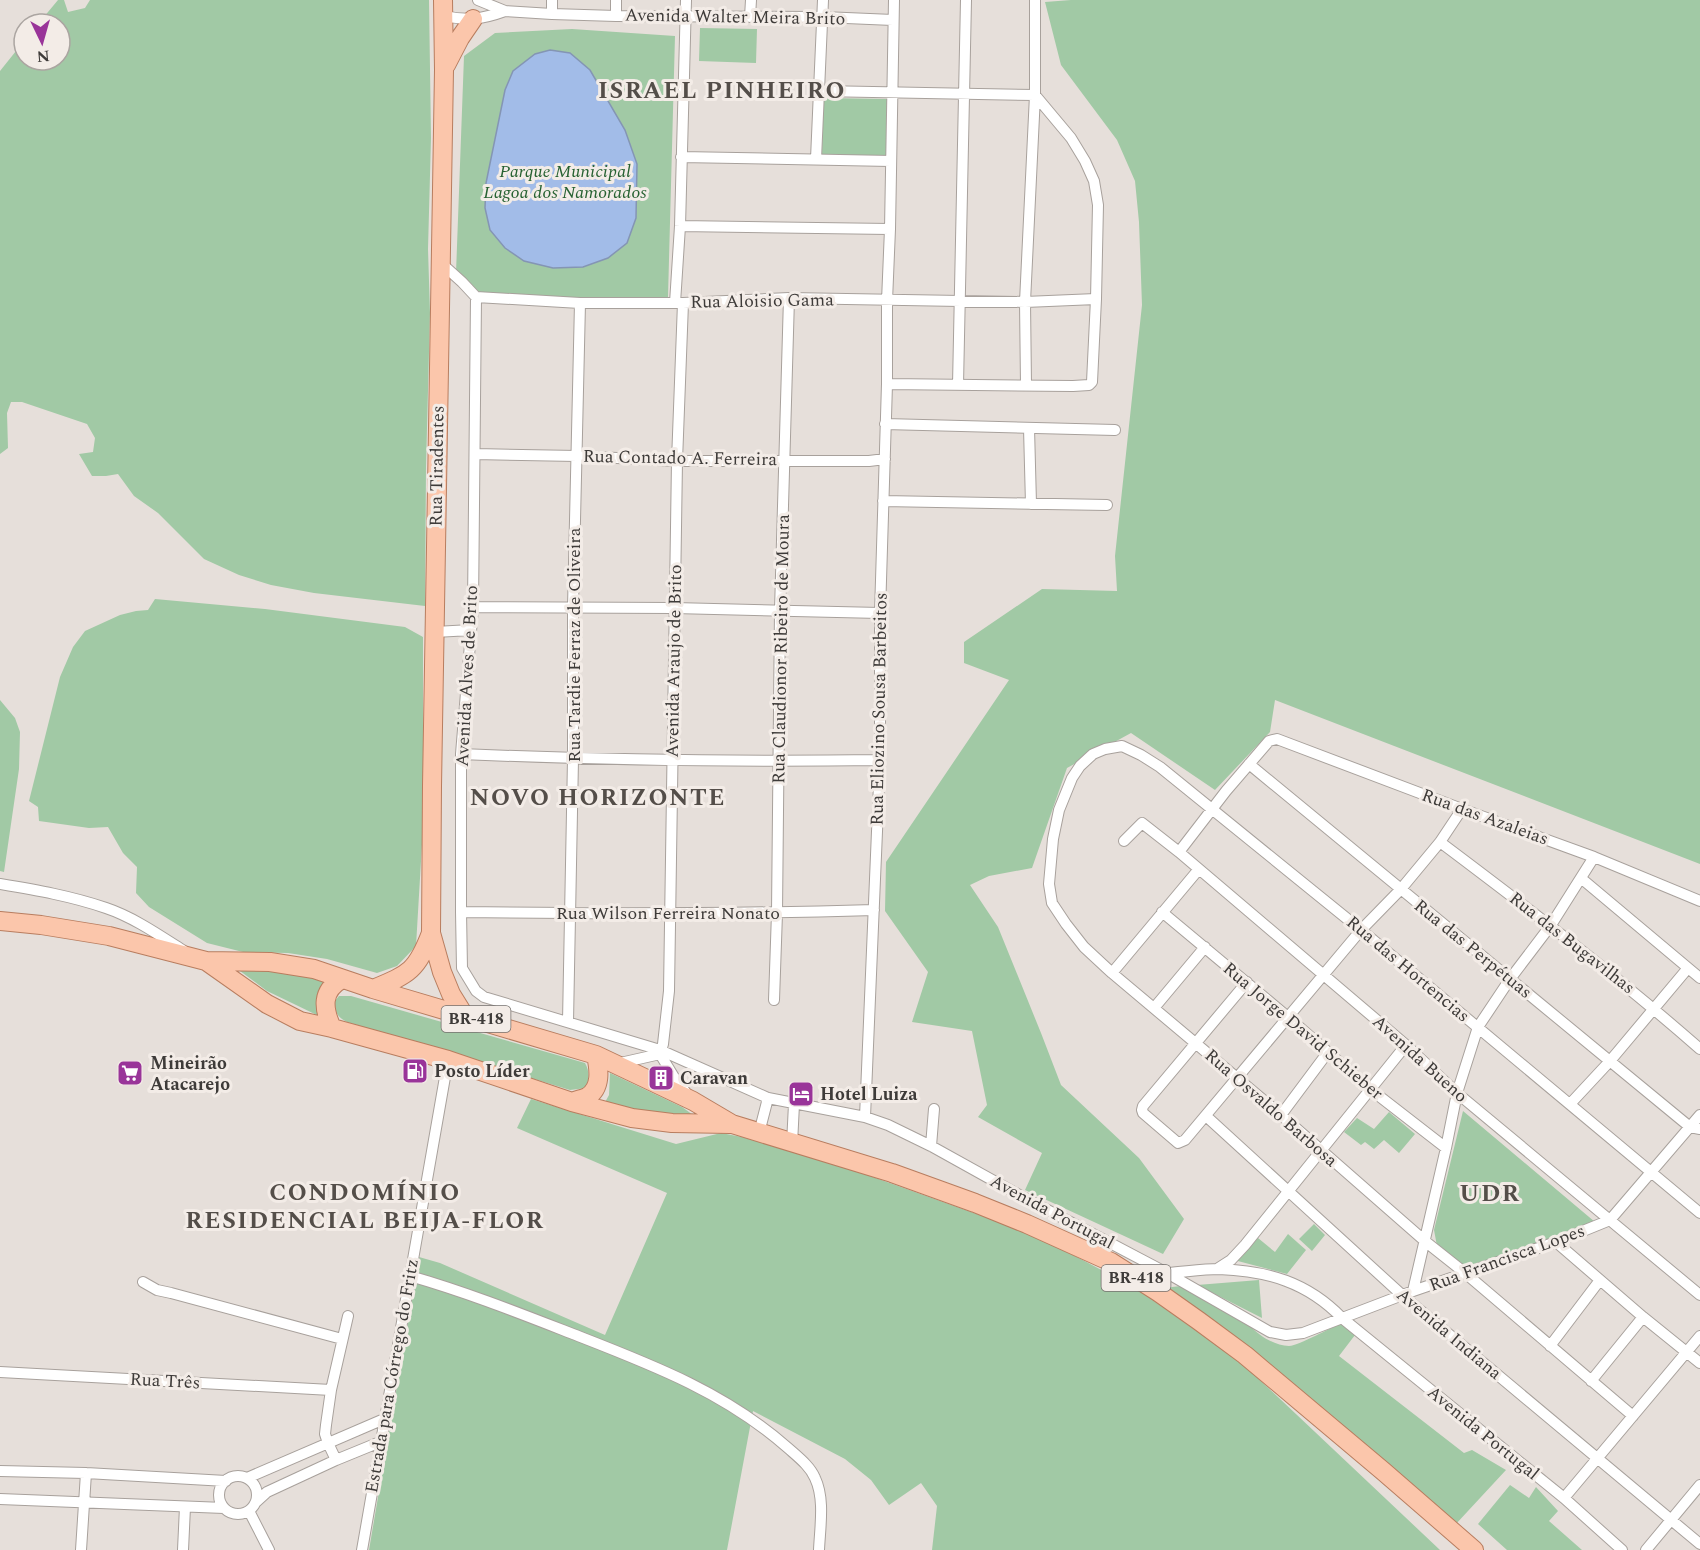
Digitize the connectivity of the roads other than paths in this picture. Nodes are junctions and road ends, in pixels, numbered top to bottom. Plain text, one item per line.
1 (478, 0) edge
2 (552, 0) edge
3 (616, 0) edge
4 (686, 0) edge
5 (751, 0) edge
6 (823, 0) edge
7 (894, 0) edge
8 (966, 0) edge
9 (1035, 0) edge
10 (445, 4) edge
11 (505, 11) junction
12 (552, 14) junction
13 (616, 16) junction
14 (686, 16) junction
15 (750, 17) junction
16 (823, 17) junction
17 (473, 19) junction
18 (893, 20) junction
19 (444, 70) junction
20 (820, 91) junction
21 (893, 93) junction
22 (964, 93) junction
23 (1035, 95) junction
24 (681, 157) junction
25 (816, 159) junction
26 (891, 161) junction
27 (680, 226) junction
28 (890, 229) junction
29 (441, 263) junction
30 (476, 297) junction
31 (789, 298) junction
32 (1096, 299) junction
33 (887, 301) junction
34 (959, 301) junction
35 (1025, 302) junction
36 (580, 303) junction
37 (679, 303) junction
38 (888, 384) junction
39 (958, 385) junction
40 (1026, 385) junction
41 (885, 424) junction
42 (1029, 428) junction
43 (1115, 430) dead end
44 (475, 454) junction
45 (576, 456) junction
46 (885, 459) junction
47 (677, 461) junction
48 (785, 461) junction
49 (883, 501) junction
50 (1031, 504) junction
51 (1107, 506) dead end
52 (473, 607) junction
53 (573, 607) junction
54 (674, 608) junction
55 (780, 610) junction
56 (880, 613) junction
57 (471, 630) junction
58 (435, 632) junction
59 (1105, 749) joint
60 (461, 754) junction
61 (573, 759) junction
62 (880, 760) junction
63 (672, 761) junction
64 (778, 762) junction
65 (1249, 764) junction
66 (1212, 809) junction
67 (1462, 809) junction
68 (1124, 841) dead end
69 (1440, 842) junction
70 (1179, 852) junction
71 (1594, 857) junction
72 (1198, 869) junction
73 (1582, 879) junction
74 (0, 884) edge
75 (1401, 889) junction
76 (1700, 901) edge
77 (874, 910) junction
78 (461, 912) junction
79 (1162, 912) junction
80 (777, 913) junction
81 (571, 914) junction
82 (670, 914) junction
83 (0, 921) edge
84 (1551, 925) junction
85 (1361, 930) junction
86 (431, 933) junction
87 (1205, 947) junction
88 (200, 959) junction
89 (1688, 968) junction
90 (1112, 973) junction
91 (1324, 976) junction
92 (1700, 978) edge
93 (342, 979) junction
94 (1510, 979) junction
95 (1247, 982) junction
96 (373, 989) junction
97 (774, 1000) dead end
98 (1154, 1008) junction
99 (1654, 1009) junction
100 (464, 1015) junction
101 (1289, 1018) junction
102 (568, 1022) junction
103 (1478, 1027) junction
104 (332, 1028) junction
105 (1195, 1043) junction
106 (1406, 1045) junction
107 (1700, 1049) edge
108 (660, 1052) junction
109 (1328, 1052) junction
110 (596, 1055) junction
111 (448, 1060) junction
112 (1610, 1061) junction
113 (616, 1064) junction
114 (1237, 1079) junction
115 (1370, 1089) junction
116 (1457, 1092) junction
117 (768, 1098) junction
118 (693, 1101) junction
119 (572, 1102) junction
120 (794, 1104) junction
121 (1570, 1104) junction
122 (934, 1108) dead end
123 (1281, 1115) junction
124 (1700, 1115) edge
125 (1206, 1116) junction
126 (865, 1117) junction
127 (732, 1124) junction
128 (1695, 1128) edge
129 (759, 1133) junction
130 (792, 1144) junction
131 (931, 1146) junction
132 (1446, 1148) junction
133 (1322, 1151) junction
134 (1651, 1172) junction
135 (1288, 1191) junction
136 (1700, 1213) edge
137 (1610, 1220) junction
138 (1425, 1242) junction
139 (1556, 1242) junction
140 (1217, 1269) junction
141 (1167, 1273) junction
142 (1465, 1273) junction
143 (410, 1276) junction
144 (1600, 1280) junction
145 (143, 1282) dead end
146 (1407, 1293) junction
147 (1700, 1295) edge
148 (348, 1316) dead end
149 (1643, 1317) junction
150 (1342, 1318) junction
151 (1303, 1333) joint
152 (1700, 1336) edge
153 (342, 1340) junction
154 (1550, 1346) junction
155 (1688, 1352) junction
156 (1700, 1363) edge
157 (0, 1372) edge
158 (1591, 1381) junction
159 (331, 1389) junction
160 (1633, 1416) junction
161 (384, 1419) junction
162 (380, 1442) junction
163 (328, 1443) junction
164 (1597, 1458) junction
165 (336, 1460) junction
166 (0, 1471) edge
167 (86, 1473) junction
168 (247, 1478) junction
169 (225, 1481) junction
170 (1700, 1485) edge
171 (0, 1498) edge
172 (1564, 1498) junction
173 (84, 1502) junction
174 (253, 1506) junction
175 (185, 1507) junction
176 (224, 1508) junction
177 (1671, 1519) junction
178 (1700, 1544) edge
179 (81, 1550) edge
180 (183, 1550) edge
181 (269, 1550) edge
182 (362, 1550) edge
183 (819, 1550) edge
184 (1474, 1550) edge
185 (1622, 1550) edge
186 (1646, 1550) edge

1 - 11 street, Avenida Walter Meira Brito
2 - 12 street
3 - 13 street
4 - 14 street, Avenida Araujo de Brito
5 - 15 street
6 - 16 street
7 - 18 street, Rua Eliozino Sousa Barbeitos
8 - 22 street
9 - 23 street
10 - 17 street, Avenida Walter Meira Brito
10 - 19 main road, Rua Tiradentes
11 - 12 street, Avenida Walter Meira Brito
11 - 17 street, Avenida Walter Meira Brito
12 - 13 street, Avenida Walter Meira Brito
13 - 14 street, Avenida Walter Meira Brito
14 - 15 street, Avenida Walter Meira Brito
14 - 24 street, Avenida Araujo de Brito
15 - 16 street, Avenida Walter Meira Brito
16 - 18 street, Avenida Walter Meira Brito
16 - 20 street
17 - 19 main road
18 - 21 street, Rua Eliozino Sousa Barbeitos
19 - 29 main road, Rua Tiradentes
20 - 21 street
20 - 25 street
21 - 22 street
21 - 26 street, Rua Eliozino Sousa Barbeitos
22 - 23 street
22 - 34 street
23 - 32 street
23 - 35 street
24 - 25 street
24 - 27 street, Avenida Araujo de Brito
25 - 26 street
26 - 28 street, Rua Eliozino Sousa Barbeitos
27 - 28 street
27 - 37 street, Avenida Araujo de Brito
28 - 33 street, Rua Eliozino Sousa Barbeitos
29 - 30 street
29 - 58 main road, Rua Tiradentes
30 - 36 street, Rua Aloisio Gama
30 - 44 street, Avenida Alves de Brito
31 - 33 street, Rua Aloisio Gama
31 - 37 street, Rua Aloisio Gama
31 - 48 street, Rua Claudionor Ribeiro de Moura
32 - 35 street, Rua Aloisio Gama
32 - 40 street
33 - 34 street, Rua Aloisio Gama
33 - 38 street, Rua Eliozino Sousa Barbeitos
34 - 35 street, Rua Aloisio Gama
34 - 39 street
35 - 40 street
36 - 37 street, Rua Aloisio Gama
36 - 45 street, Rua Tardie Ferraz de Oliveira
37 - 47 street, Avenida Araujo de Brito
38 - 39 street
38 - 41 street, Rua Eliozino Sousa Barbeitos
39 - 40 street
41 - 42 street
41 - 46 street, Rua Eliozino Sousa Barbeitos
42 - 43 street
42 - 50 street
44 - 45 street, Rua Contado A. Ferreira
44 - 52 street, Avenida Alves de Brito
45 - 47 street, Rua Contado A. Ferreira
45 - 53 street, Rua Tardie Ferraz de Oliveira
46 - 48 street, Rua Contado A. Ferreira
46 - 49 street, Rua Eliozino Sousa Barbeitos
47 - 48 street, Rua Contado A. Ferreira
47 - 54 street, Avenida Araujo de Brito
48 - 55 street, Rua Claudionor Ribeiro de Moura
49 - 50 street
49 - 56 street, Rua Eliozino Sousa Barbeitos
50 - 51 street
52 - 53 street
52 - 57 street, Avenida Alves de Brito
53 - 54 street
53 - 61 street, Rua Tardie Ferraz de Oliveira
54 - 55 street
54 - 63 street, Avenida Araujo de Brito
55 - 56 street
55 - 64 street, Rua Claudionor Ribeiro de Moura
56 - 62 street, Rua Eliozino Sousa Barbeitos
57 - 58 street
57 - 60 street, Avenida Alves de Brito
58 - 86 main road, Rua Tiradentes
59 - 66 street, Rua das Hortencias
59 - 90 street, Rua Osvaldo Barbosa
60 - 61 street
60 - 78 street, Avenida Alves de Brito
61 - 63 street
61 - 81 street, Rua Tardie Ferraz de Oliveira
62 - 64 street
62 - 77 street, Rua Eliozino Sousa Barbeitos
63 - 64 street
63 - 82 street, Avenida Araujo de Brito
64 - 80 street, Rua Claudionor Ribeiro de Moura
65 - 66 street
65 - 67 street, Rua das Azaleias
65 - 75 street, Rua das Perpétuas
66 - 70 street
66 - 85 street, Rua das Hortencias
67 - 69 street
67 - 71 street, Rua das Azaleias
68 - 70 street, Avenida Bueno
69 - 75 street
69 - 84 street, Rua das Bugavilhas
70 - 72 street, Avenida Bueno
71 - 73 street
71 - 76 street, Rua das Azaleias
72 - 79 street
72 - 91 street, Avenida Bueno
73 - 84 street
73 - 89 street
74 - 88 street
75 - 85 street
75 - 94 street, Rua das Perpétuas
77 - 80 street, Rua Wilson Ferreira Nonato
77 - 126 street, Rua Eliozino Sousa Barbeitos
78 - 81 street, Rua Wilson Ferreira Nonato
78 - 102 street, Avenida Alves de Brito
79 - 87 street, Rua Jorge David Schieber
79 - 90 street
80 - 82 street, Rua Wilson Ferreira Nonato
80 - 97 street, Rua Claudionor Ribeiro de Moura
81 - 82 street, Rua Wilson Ferreira Nonato
81 - 102 street, Rua Tardie Ferraz de Oliveira
82 - 108 street, Avenida Araujo de Brito
83 - 88 main road, BR-418
84 - 94 street
84 - 99 street, Rua das Bugavilhas
85 - 91 street
85 - 103 street, Rua das Hortencias
86 - 96 main road, Rua Tiradentes
86 - 100 main road, Rua Tiradentes
87 - 95 street, Rua Jorge David Schieber
87 - 98 street
88 - 93 main road, BR-418
88 - 104 main road, BR-418
89 - 92 street
89 - 99 street
90 - 98 street, Rua Osvaldo Barbosa
91 - 101 street
91 - 106 street, Avenida Bueno
93 - 96 main road, BR-418
93 - 104 main road
94 - 103 street
94 - 112 street, Rua das Perpétuas
95 - 101 street, Rua Jorge David Schieber
95 - 105 street
96 - 100 main road, BR-418
98 - 105 street, Rua Osvaldo Barbosa
99 - 107 street, Rua das Bugavilhas
99 - 112 street
100 - 110 main road, BR-418
101 - 109 street, Rua Jorge David Schieber
101 - 114 street
102 - 108 street, Avenida Alves de Brito
103 - 116 street
103 - 121 street, Rua das Hortencias
104 - 111 main road, BR-418
105 - 114 street, Rua Osvaldo Barbosa
105 - 125 street
106 - 115 street
106 - 116 street, Avenida Bueno
108 - 113 street
108 - 117 street, Avenida Alves de Brito
108 - 118 street
109 - 115 street, Rua Jorge David Schieber
109 - 123 street
110 - 113 main road, BR-418
110 - 119 main road
111 - 119 main road, BR-418
111 - 143 street, Estrada para Córrego do Fritz
112 - 121 street
112 - 128 street, Rua das Perpétuas
113 - 118 main road, BR-418
114 - 123 street, Rua Osvaldo Barbosa
114 - 125 street
115 - 132 street, Rua Jorge David Schieber
115 - 133 street
116 - 132 street
116 - 137 street, Avenida Bueno
117 - 120 street, Avenida Alves de Brito
117 - 129 street
118 - 127 main road, BR-418
119 - 127 main road, BR-418
120 - 126 street, Avenida Alves de Brito
120 - 130 street
121 - 134 street, Rua das Hortencias
122 - 131 street
123 - 133 street, Rua Osvaldo Barbosa
124 - 128 street
125 - 135 street, Avenida Indiana
126 - 131 street, Avenida Portugal
127 - 129 main road, BR-418
128 - 134 street
129 - 130 main road, BR-418
130 - 184 main road, BR-418
131 - 141 street, Avenida Portugal
132 - 138 street
133 - 135 street
133 - 138 street, Rua Osvaldo Barbosa
134 - 136 street, Rua das Hortencias
134 - 137 street
135 - 140 street
135 - 146 street, Avenida Indiana
137 - 139 street, Rua Francisca Lopes
137 - 147 street, Avenida Bueno
138 - 142 street, Rua Osvaldo Barbosa
138 - 146 street
139 - 142 street, Rua Francisca Lopes
139 - 144 street
140 - 141 street, Avenida Portugal
140 - 150 street, Avenida Portugal
141 - 151 street, Avenida Portugal
142 - 146 street, Rua Francisca Lopes
142 - 154 street, Rua Osvaldo Barbosa
143 - 161 street, Estrada para Córrego do Fritz
143 - 183 street
144 - 149 street
144 - 154 street
145 - 153 street
146 - 150 street, Rua Francisca Lopes
146 - 164 street, Avenida Indiana
148 - 153 street
149 - 155 street
149 - 158 street
150 - 151 street, Rua Francisca Lopes
150 - 172 street, Avenida Portugal
152 - 155 street
153 - 159 street
154 - 158 street, Rua Osvaldo Barbosa
155 - 156 street
155 - 160 street
157 - 159 street, Rua Três
158 - 160 street, Rua Osvaldo Barbosa
159 - 163 street
160 - 164 street
161 - 162 street, Estrada para Córrego do Fritz
161 - 163 street
162 - 165 street
162 - 182 street, Estrada para Córrego do Fritz
163 - 165 street
163 - 168 street
164 - 172 street
164 - 177 street, Avenida Indiana
165 - 174 street
166 - 167 street
167 - 169 street
167 - 173 street
168 - 169 street
168 - 174 street
169 - 176 street
170 - 177 street
171 - 173 street
172 - 185 street, Avenida Portugal
173 - 175 street
173 - 179 street
174 - 176 street
174 - 181 street
175 - 176 street
175 - 180 street
177 - 178 street, Avenida Indiana
177 - 186 street

